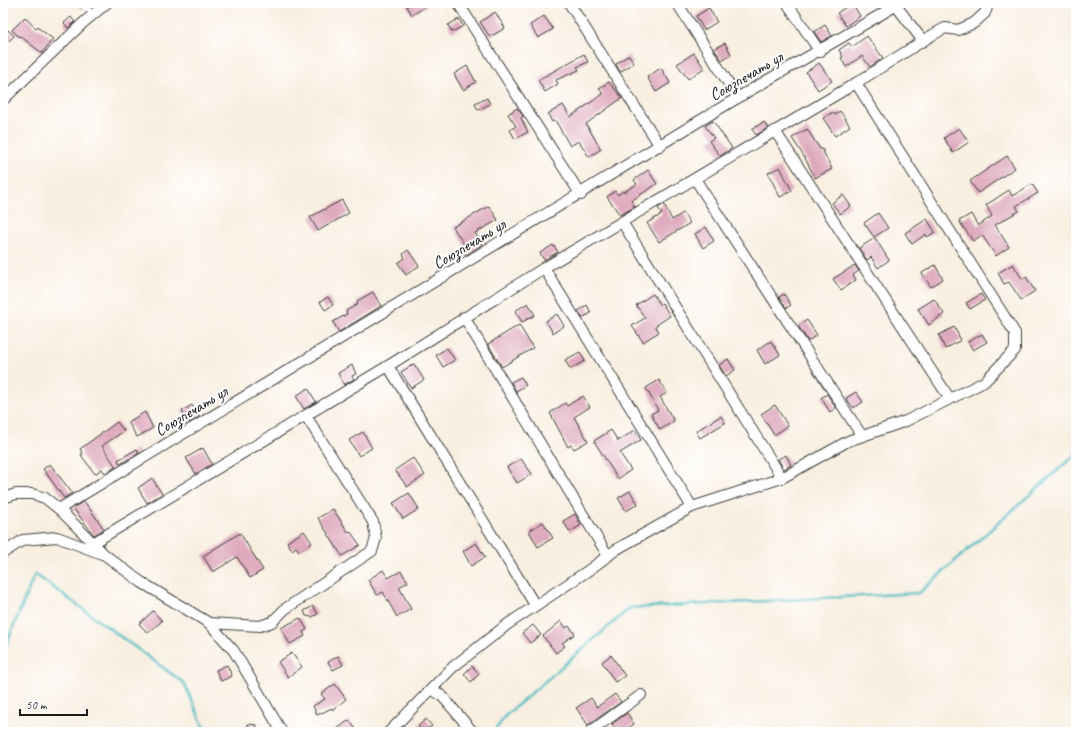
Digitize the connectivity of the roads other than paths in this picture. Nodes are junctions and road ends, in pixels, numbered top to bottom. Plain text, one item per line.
1 (76, 3) edge
2 (107, 3) edge
3 (458, 3) edge
4 (569, 3) edge
5 (677, 3) edge
6 (787, 3) edge
7 (894, 4) edge
8 (988, 4) edge
9 (94, 13) junction
10 (923, 40) junction
11 (820, 52) junction
12 (856, 83) junction
13 (738, 98) junction
14 (3, 100) edge
15 (775, 131) junction
16 (660, 146) junction
17 (695, 179) junction
18 (581, 195) junction
19 (622, 222) junction
20 (544, 268) junction
21 (464, 317) junction
22 (388, 366) junction
23 (950, 399) junction
24 (306, 416) junction
25 (862, 436) junction
26 (782, 478) junction
27 (3, 498) edge
28 (692, 507) junction
29 (59, 509) junction
30 (93, 543) junction
31 (3, 553) edge
32 (105, 555) junction
33 (608, 556) junction
34 (535, 605) junction
35 (209, 623) junction
36 (433, 690) junction
37 (642, 695) dead end
38 (282, 732) edge
39 (389, 732) edge
40 (473, 732) edge
41 (590, 732) edge

1 - 9 lane
2 - 9 street
3 - 18 street
4 - 16 street
5 - 13 street
6 - 11 street
7 - 10 street
7 - 11 street, Союзпечать ул
8 - 10 street
9 - 14 street
10 - 12 street
11 - 13 street, Союзпечать ул
12 - 15 street
12 - 23 street
13 - 16 street, Союзпечать ул
15 - 17 street
15 - 23 street
16 - 18 street, Союзпечать ул
17 - 19 street
17 - 25 street
18 - 29 street, Союзпечать ул
19 - 20 street
19 - 26 street
20 - 21 street
20 - 28 street
21 - 22 street
21 - 33 street
22 - 24 street
22 - 34 street
23 - 25 street
24 - 30 street
24 - 35 street
25 - 26 street
26 - 28 street
27 - 29 street
28 - 33 street
29 - 30 street
30 - 32 street
31 - 32 street
32 - 35 street
33 - 34 street
34 - 36 street
35 - 38 street
36 - 39 street
36 - 40 street
37 - 41 street

